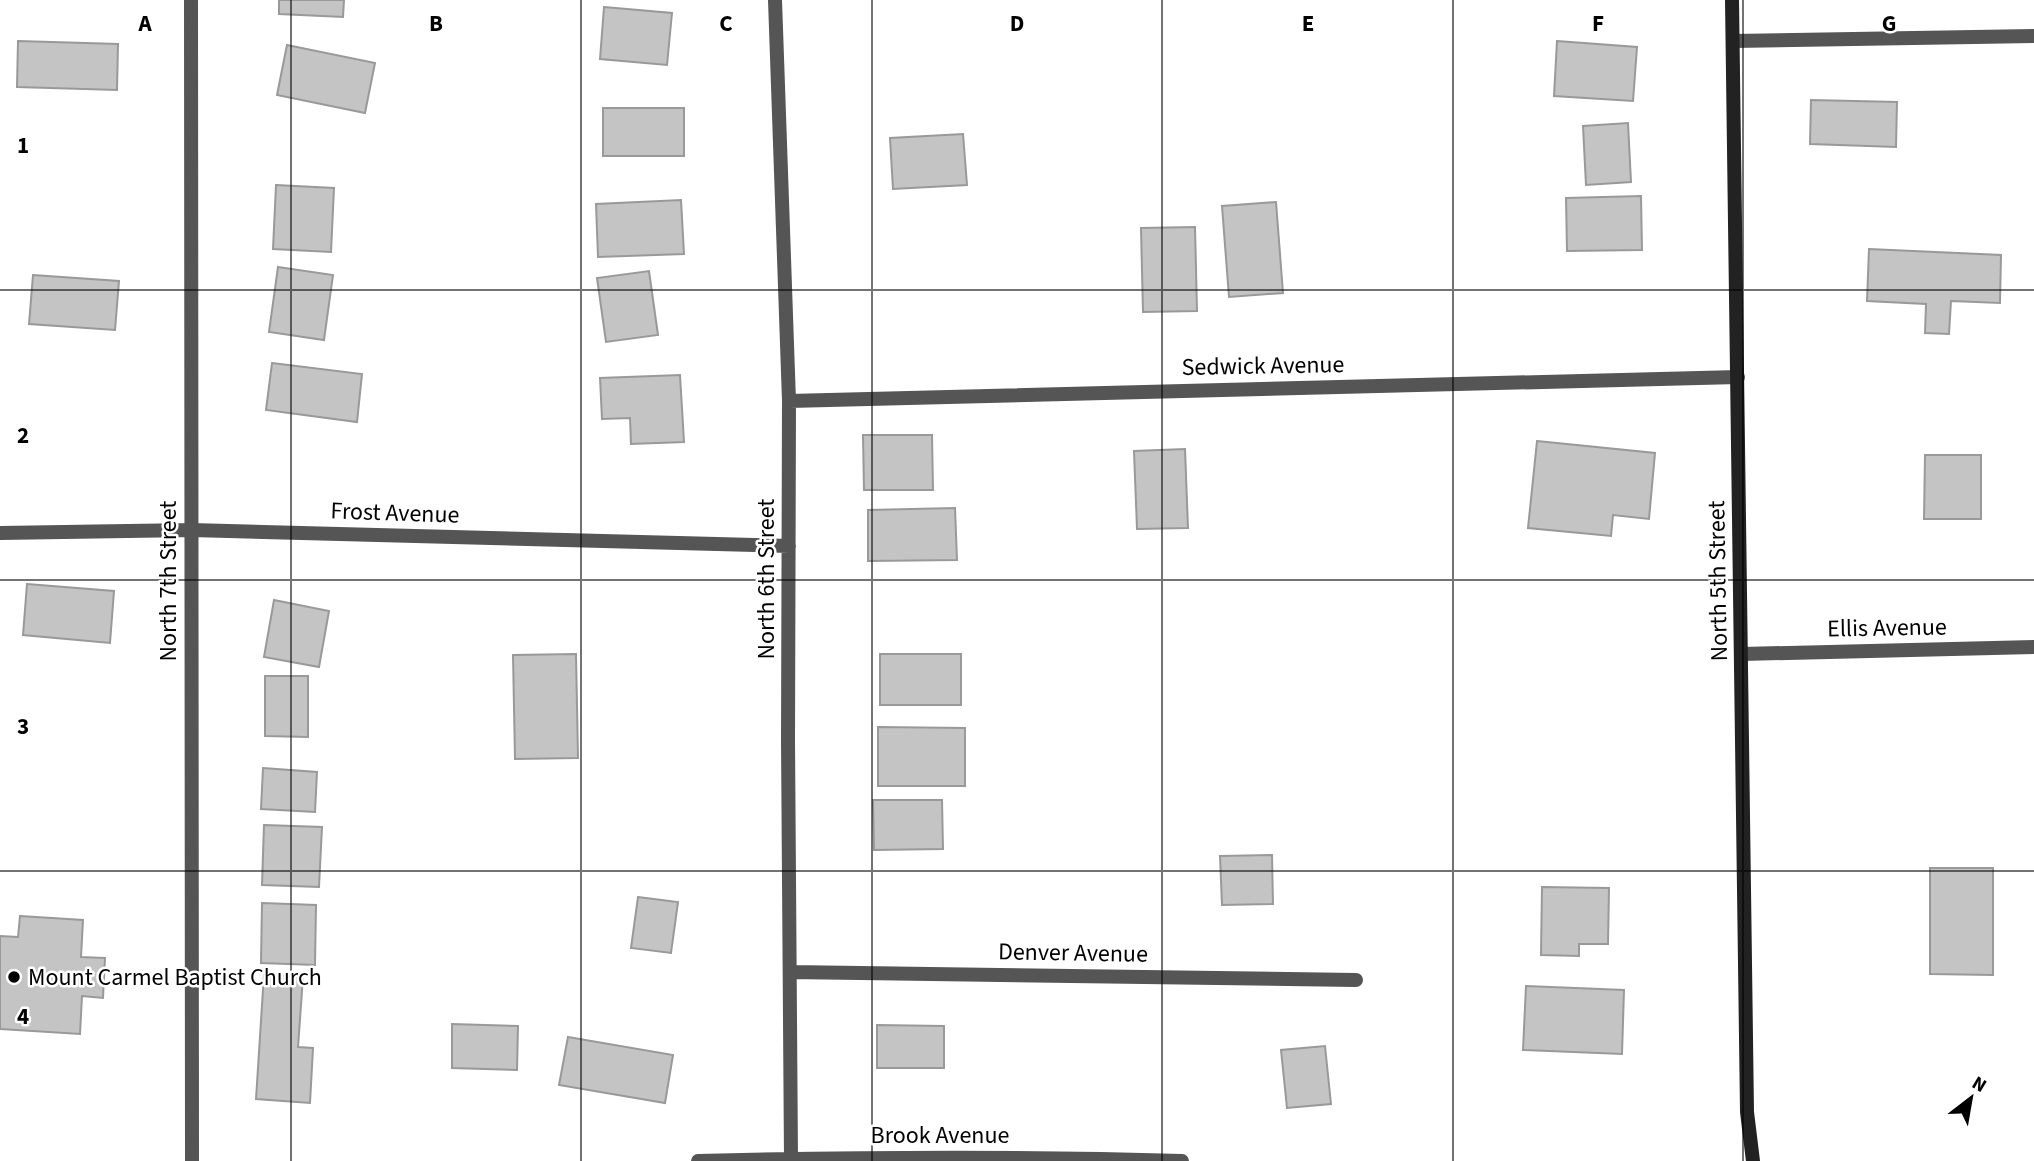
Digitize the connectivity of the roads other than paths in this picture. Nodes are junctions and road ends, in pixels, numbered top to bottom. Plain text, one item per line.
1 (191, 0) edge
2 (775, 0) edge
3 (1732, 0) edge
4 (2034, 36) edge
5 (1733, 41) junction
6 (1738, 377) junction
7 (789, 401) junction
8 (191, 530) junction
9 (0, 533) edge
10 (789, 547) junction
11 (2034, 647) edge
12 (1742, 654) junction
13 (790, 972) junction
14 (1356, 980) dead end
15 (791, 1158) junction
16 (1066, 1159) edge
17 (192, 1161) edge
18 (698, 1161) edge
19 (1182, 1161) edge
20 (1753, 1161) edge

1 - 8 street, North 7th Street
2 - 7 street, North 6th Street
3 - 5 main road, North 5th Street
4 - 5 street
5 - 6 main road, North 5th Street
6 - 7 street, Sedwick Avenue
6 - 12 main road, North 5th Street
7 - 10 street, North 6th Street
8 - 9 street, Frost Avenue
8 - 10 street, Frost Avenue
8 - 17 street, North 7th Street
10 - 13 street, North 6th Street
11 - 12 street, Ellis Avenue
12 - 20 main road, North 5th Street
13 - 14 street, Denver Avenue
13 - 15 street, North 6th Street
15 - 16 street, Brook Avenue
15 - 18 street, Brook Avenue
16 - 19 street, Brook Avenue

